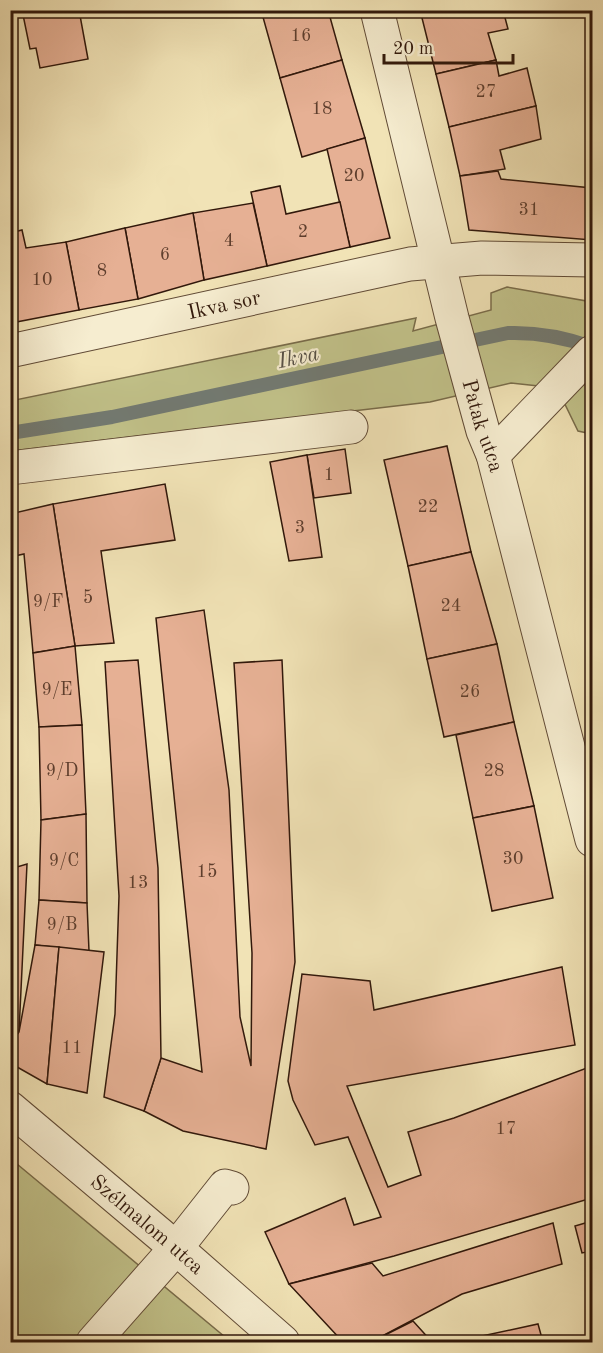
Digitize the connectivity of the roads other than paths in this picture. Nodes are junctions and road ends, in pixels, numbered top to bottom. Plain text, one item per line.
1 (377, 10) edge
2 (439, 260) junction
3 (592, 260) edge
4 (10, 351) edge
5 (583, 362) edge
6 (351, 427) dead end
7 (493, 455) junction
8 (10, 468) edge
9 (592, 840) edge
10 (10, 1108) edge
11 (232, 1188) dead end
12 (176, 1248) junction
13 (93, 1342) edge
14 (283, 1342) edge

1 - 2 street, Patak utca
2 - 3 street, Ikva sor
2 - 4 street, Ikva sor
2 - 7 street, Patak utca
5 - 7 street
6 - 8 street
7 - 9 street, Patak utca
10 - 12 street, Szélmalom utca
11 - 12 street
12 - 13 street
12 - 14 street, Szélmalom utca

